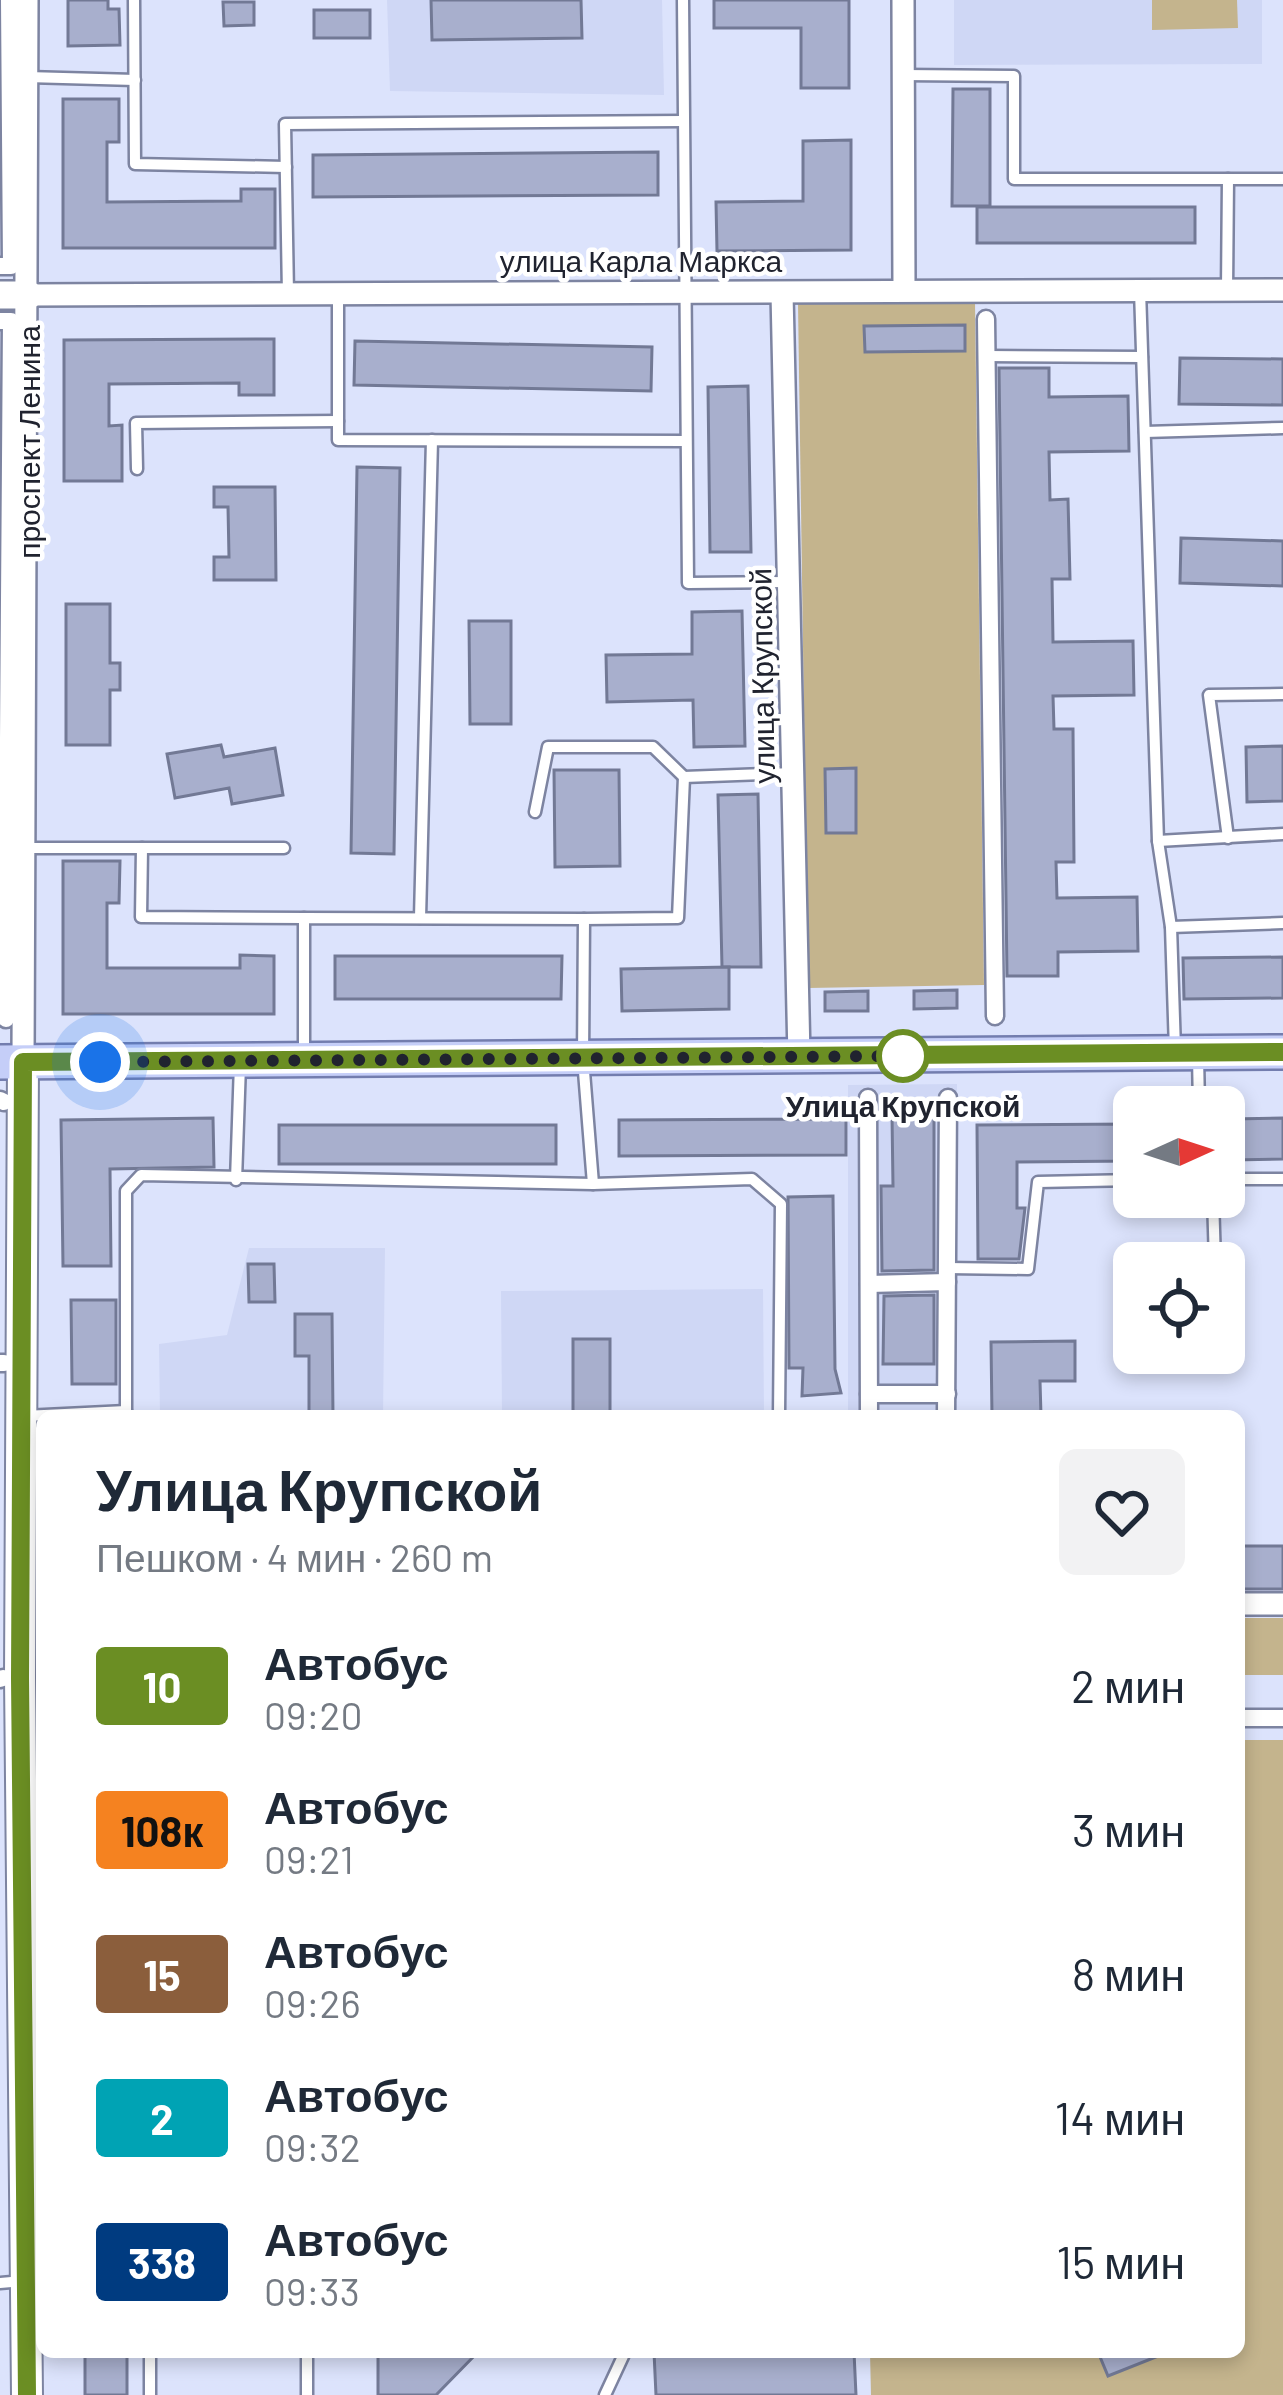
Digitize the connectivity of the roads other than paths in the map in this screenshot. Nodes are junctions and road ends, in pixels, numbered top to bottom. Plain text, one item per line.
1 (9, 0) edge
2 (27, 0) edge
3 (134, 0) edge
4 (683, 0) edge
5 (903, 0) edge
6 (903, 75) junction
7 (28, 77) junction
8 (135, 80) junction
9 (5, 119) edge
10 (683, 121) junction
11 (286, 167) junction
12 (1228, 179) junction
13 (1283, 179) edge
14 (5, 229) edge
15 (0, 266) edge
16 (986, 289) junction
17 (904, 290) junction
18 (1140, 290) junction
19 (1227, 290) junction
20 (1283, 290) edge
21 (782, 292) junction
22 (684, 293) junction
23 (288, 294) junction
24 (338, 294) junction
25 (0, 295) edge
26 (29, 295) junction
27 (986, 319) dead end
28 (0, 321) edge
29 (1142, 358) junction
30 (987, 360) junction
31 (338, 421) junction
32 (1283, 428) edge
33 (1145, 432) junction
34 (432, 440) junction
35 (686, 441) junction
36 (137, 469) dead end
37 (788, 581) junction
38 (4, 683) edge
39 (1283, 694) edge
40 (793, 773) junction
41 (684, 777) junction
42 (536, 812) dead end
43 (1283, 834) edge
44 (1228, 838) junction
45 (1158, 841) junction
46 (27, 848) junction
47 (142, 848) junction
48 (284, 848) dead end
49 (304, 918) junction
50 (420, 919) junction
51 (584, 920) junction
52 (1283, 923) edge
53 (1171, 927) junction
54 (995, 1016) dead end
55 (6, 1018) edge
56 (1283, 1052) edge
57 (1186, 1053) junction
58 (799, 1057) junction
59 (583, 1059) junction
60 (240, 1061) junction
61 (304, 1061) junction
62 (11, 1062) edge
63 (1194, 1086) edge
64 (868, 1098) dead end
65 (948, 1098) dead end
66 (1245, 1179) edge
67 (1283, 1179) edge
68 (236, 1180) junction
69 (1113, 1180) edge
70 (593, 1184) junction
71 (947, 1275) junction
72 (869, 1284) junction
73 (869, 1394) junction
74 (946, 1394) junction
75 (126, 1410) edge
76 (779, 1410) edge
77 (869, 1410) edge
78 (946, 1410) edge
79 (36, 1416) edge
80 (20, 1417) junction
81 (1245, 1604) edge
82 (1283, 1604) edge
83 (1245, 1718) edge
84 (1283, 1718) edge
85 (31, 1724) edge
86 (32, 1781) edge
87 (13, 2282) edge
88 (150, 2358) edge
89 (307, 2358) edge
90 (622, 2358) edge
91 (27, 2395) edge
92 (150, 2395) edge
93 (307, 2395) edge
94 (605, 2395) edge

1 - 9 street
2 - 7 street, проспект Ленина
3 - 8 lane
4 - 10 lane
5 - 6 street
6 - 12 lane
6 - 17 street
7 - 8 lane
7 - 26 street, проспект Ленина
8 - 11 lane
9 - 14 street
10 - 11 lane
10 - 22 lane
11 - 23 lane
12 - 13 lane
12 - 19 lane
14 - 15 street
16 - 17 street, улица Карла Маркса
16 - 18 street, улица Карла Маркса
16 - 30 lane
17 - 21 street, улица Карла Маркса
18 - 19 street, улица Карла Маркса
18 - 29 lane
19 - 20 street, улица Карла Маркса
21 - 22 street, улица Карла Маркса
21 - 37 street, улица Крупской
22 - 24 street, улица Карла Маркса
22 - 35 lane
23 - 24 street, улица Карла Маркса
23 - 26 street, улица Карла Маркса
24 - 31 lane
25 - 26 street, улица Карла Маркса
26 - 46 street, проспект Ленина
27 - 30 street
28 - 38 street
29 - 30 lane
29 - 33 lane
30 - 54 street
31 - 34 lane
31 - 36 lane
32 - 33 lane
33 - 45 lane
34 - 35 lane
34 - 50 lane
35 - 37 lane
37 - 40 street, улица Крупской
38 - 55 street
39 - 44 lane
40 - 41 lane
40 - 58 street, улица Крупской
41 - 42 lane
41 - 51 lane
43 - 44 lane
44 - 45 lane
45 - 53 lane
46 - 47 lane
46 - 62 street, проспект Ленина
47 - 48 lane
47 - 49 lane
49 - 50 lane
49 - 61 lane
50 - 51 lane
51 - 59 lane
52 - 53 lane
53 - 57 lane
56 - 57 main road
57 - 58 main road
57 - 63 lane
58 - 59 main road
59 - 61 main road
59 - 70 lane
60 - 61 main road
60 - 62 main road
60 - 68 lane
62 - 80 main road, проспект Ленина
64 - 72 street
65 - 71 street
66 - 67 lane
68 - 70 lane
68 - 75 lane
69 - 71 lane
70 - 76 lane
71 - 72 street
71 - 74 street
72 - 73 street
73 - 74 street
73 - 77 street
74 - 78 street
79 - 80 lane
80 - 85 main road, проспект Ленина
81 - 82 street
83 - 84 street
85 - 86 main road, проспект Ленина
86 - 87 main road, проспект Ленина
87 - 91 main road, проспект Ленина
88 - 92 lane
89 - 93 lane
90 - 94 lane

